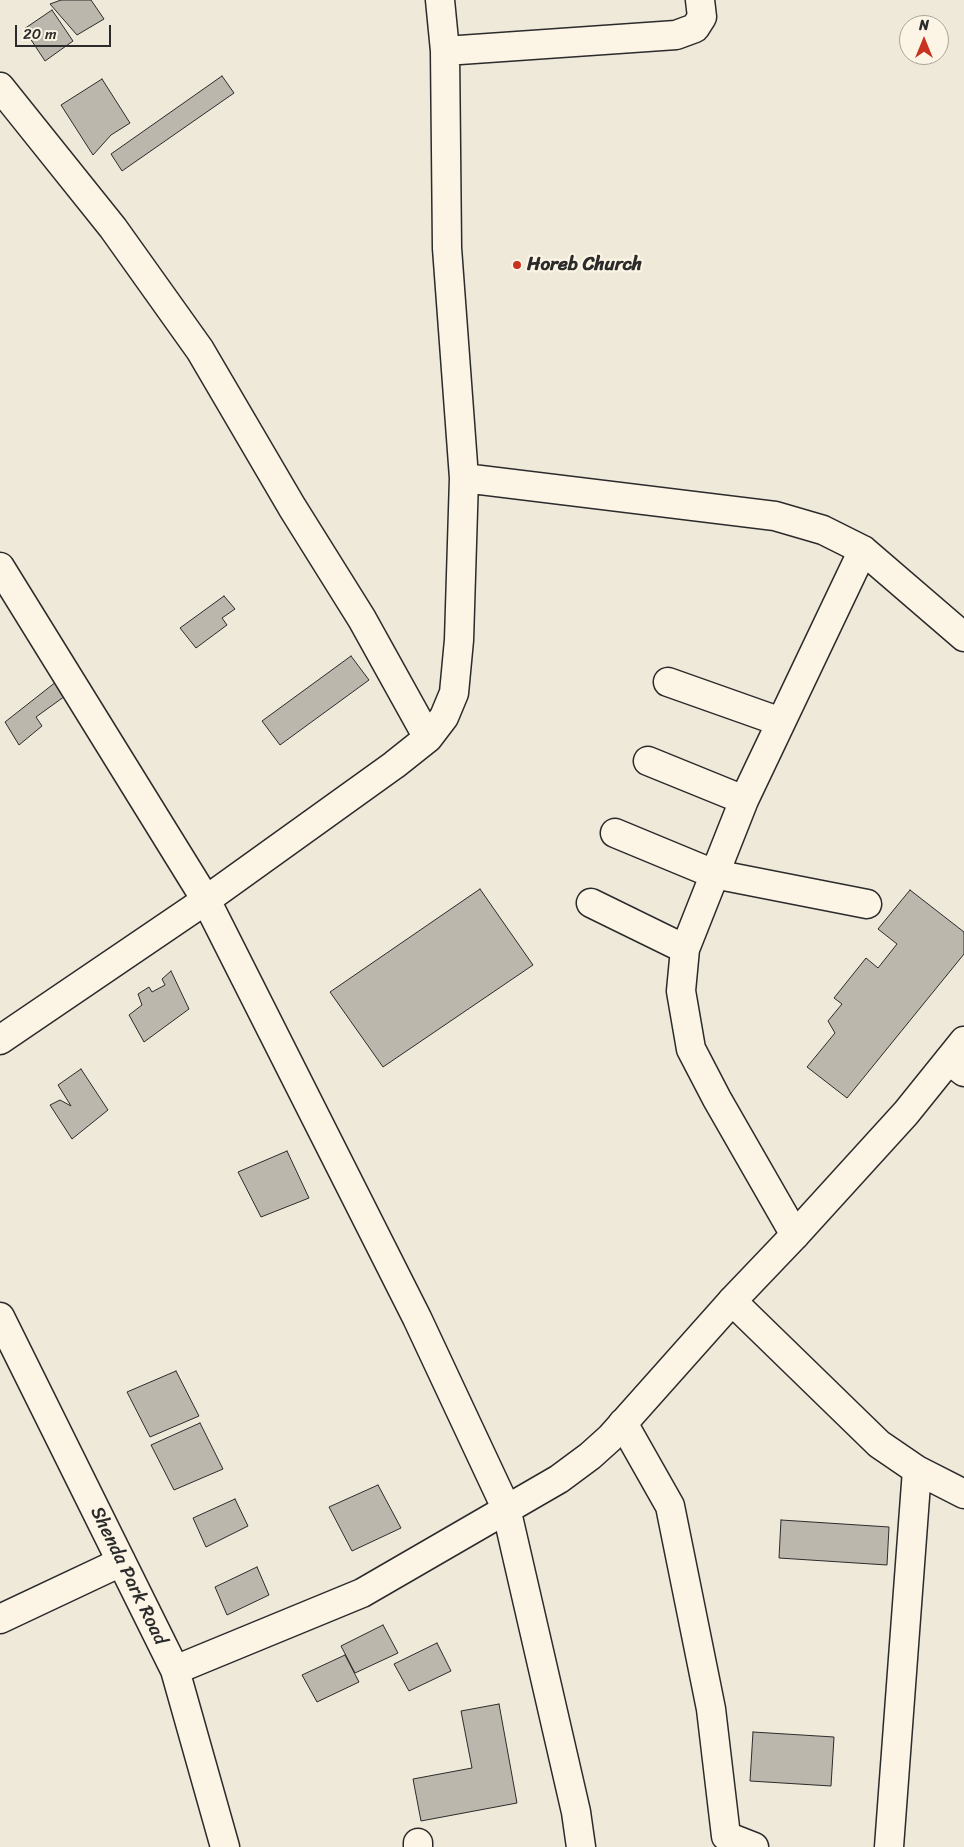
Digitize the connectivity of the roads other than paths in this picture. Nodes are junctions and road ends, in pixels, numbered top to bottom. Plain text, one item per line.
1 (440, 0) edge
2 (700, 0) edge
3 (445, 51) junction
4 (0, 87) edge
5 (464, 478) junction
6 (863, 550) junction
7 (0, 568) edge
8 (964, 637) edge
9 (668, 682) dead end
10 (781, 722) junction
11 (428, 738) junction
12 (648, 762) dead end
13 (744, 800) junction
14 (615, 833) dead end
15 (714, 874) junction
16 (206, 900) junction
17 (591, 903) dead end
18 (868, 904) dead end
19 (684, 949) junction
20 (0, 1040) edge
21 (959, 1058) edge
22 (795, 1235) junction
23 (732, 1301) junction
24 (0, 1317) edge
25 (623, 1423) junction
26 (917, 1470) junction
27 (964, 1494) edge
28 (506, 1508) junction
29 (121, 1562) junction
30 (0, 1619) edge
31 (175, 1670) junction
32 (225, 1847) edge
33 (582, 1847) edge
34 (754, 1847) edge
35 (889, 1847) edge

1 - 3 street
2 - 3 street
3 - 5 street
4 - 11 street
5 - 6 street
5 - 11 street
6 - 8 street
6 - 10 street
7 - 16 street
9 - 10 street
10 - 13 street
11 - 16 street
12 - 13 street
13 - 15 street
14 - 15 street
15 - 18 street
15 - 19 street
16 - 20 street
16 - 28 street
17 - 19 street
19 - 22 street
21 - 22 street
22 - 23 street
23 - 25 street
23 - 26 street
24 - 29 street, Shenda Park Road
25 - 28 street
25 - 34 street
26 - 27 street
26 - 35 street
28 - 31 street
28 - 33 street
29 - 30 street
29 - 31 street, Shenda Park Road
31 - 32 street, Shenda Park Road

